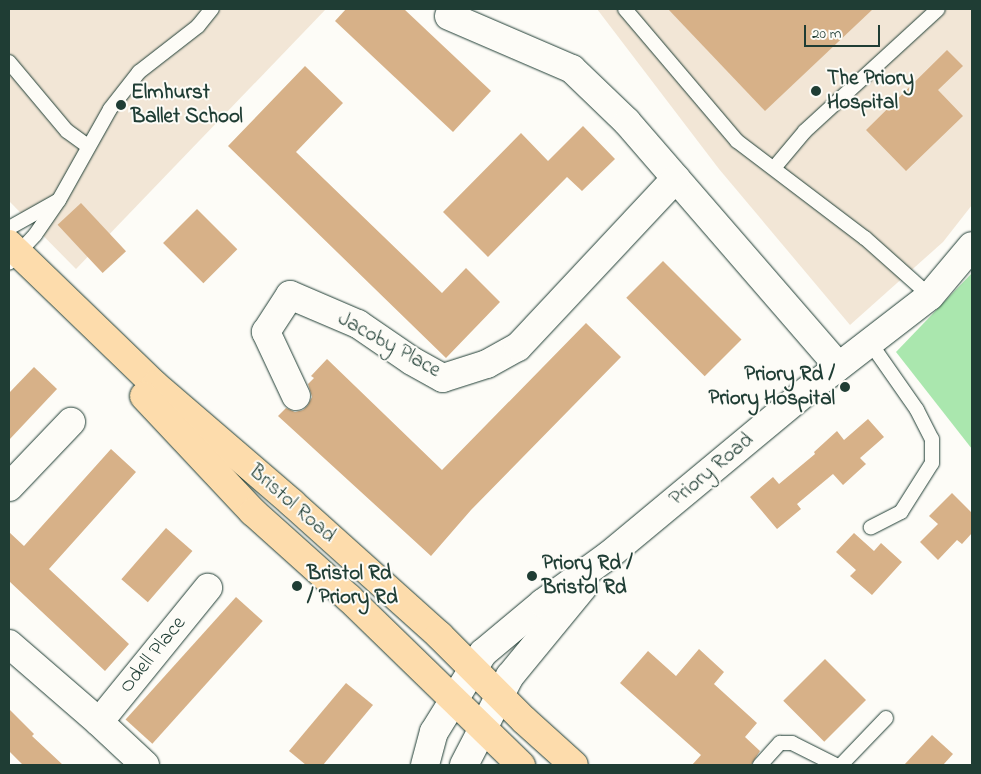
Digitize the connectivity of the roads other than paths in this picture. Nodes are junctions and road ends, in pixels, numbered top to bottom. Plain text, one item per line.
1 (212, 9) edge
2 (625, 9) edge
3 (938, 9) edge
4 (449, 16) dead end
5 (9, 62) edge
6 (88, 146) junction
7 (774, 168) junction
8 (676, 178) junction
9 (59, 200) junction
10 (9, 228) edge
11 (972, 246) edge
12 (11, 257) edge
13 (930, 296) junction
14 (870, 344) junction
15 (838, 366) junction
16 (296, 396) dead end
17 (71, 422) dead end
18 (9, 486) edge
19 (871, 527) dead end
20 (608, 556) junction
21 (208, 588) dead end
22 (9, 644) edge
23 (473, 668) junction
24 (499, 695) junction
25 (453, 699) junction
26 (886, 718) dead end
27 (99, 722) junction
28 (484, 729) junction
29 (145, 765) edge
30 (425, 765) edge
31 (464, 765) edge
32 (521, 765) edge
33 (574, 765) edge
34 (760, 765) edge
35 (836, 765) edge
36 (841, 765) edge

1 - 6 lane
2 - 7 lane
3 - 7 lane
4 - 8 street
5 - 6 lane
6 - 9 lane
7 - 13 lane
8 - 15 street
8 - 16 street, Jacoby Place
9 - 10 lane
9 - 12 lane
11 - 13 street, Priory Road
12 - 23 highway, Bristol Road
12 - 25 highway, Bristol Road
13 - 14 street, Priory Road
14 - 15 street, Priory Road
14 - 19 lane
15 - 20 street, Priory Road
17 - 18 street
20 - 23 street, Priory Road
20 - 24 street, Priory Road
21 - 27 street, Odell Place
22 - 27 street
23 - 24 highway, Bristol Road
23 - 25 street, Priory Road
24 - 28 street, Priory Road
24 - 33 highway, Bristol Road
25 - 28 highway, Bristol Road
25 - 30 street, Priory Road
26 - 36 lane
27 - 29 street
28 - 31 street, Priory Road
28 - 32 highway, Bristol Road
34 - 35 lane

